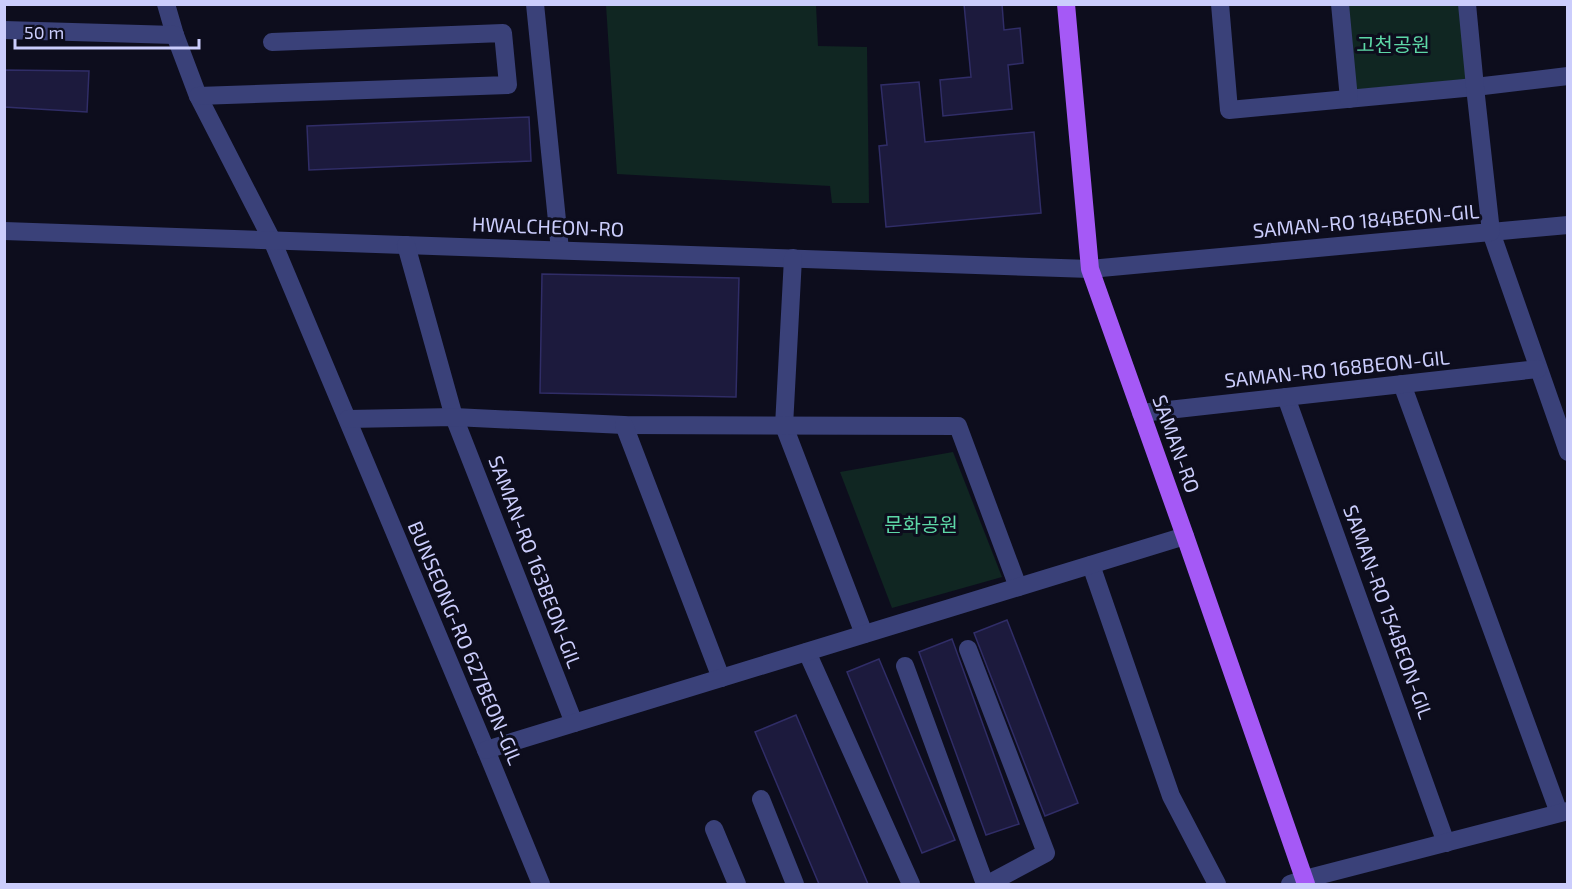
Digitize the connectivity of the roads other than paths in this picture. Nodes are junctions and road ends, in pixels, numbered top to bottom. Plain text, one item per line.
1 (166, 4) edge
2 (535, 4) edge
3 (1066, 4) edge
4 (1220, 4) edge
5 (1340, 4) edge
6 (1467, 4) edge
7 (4, 30) edge
8 (175, 35) junction
9 (272, 42) dead end
10 (1568, 76) edge
11 (1475, 87) junction
12 (198, 96) junction
13 (1349, 99) junction
14 (1568, 225) edge
15 (4, 231) edge
16 (1491, 232) junction
17 (272, 240) junction
18 (406, 245) junction
19 (560, 250) junction
20 (793, 258) junction
21 (1090, 269) junction
22 (1538, 369) junction
23 (1402, 384) junction
24 (1286, 397) junction
25 (1141, 413) junction
26 (454, 417) junction
27 (348, 419) junction
28 (624, 425) junction
29 (784, 426) junction
30 (1568, 452) edge
31 (1185, 536) junction
32 (1091, 564) junction
33 (1018, 587) junction
34 (864, 634) junction
35 (968, 649) dead end
36 (807, 652) junction
37 (906, 666) dead end
38 (721, 678) junction
39 (574, 723) junction
40 (486, 750) junction
41 (761, 799) dead end
42 (1563, 812) edge
43 (714, 829) dead end
44 (1446, 843) junction
45 (1300, 883) edge
46 (540, 885) edge
47 (737, 885) edge
48 (795, 885) edge
49 (911, 885) edge
50 (986, 885) edge
51 (1218, 885) edge

1 - 8 street, BUNSEONG-RO 627BEON-GIL
2 - 19 street
3 - 21 main road, SAMAN-RO
4 - 13 street
5 - 13 street
6 - 11 street, SAMAN-RO 184BEON-GIL
7 - 8 street
8 - 12 street, BUNSEONG-RO 627BEON-GIL
9 - 12 street
10 - 11 street
11 - 13 street
11 - 16 street, SAMAN-RO 184BEON-GIL
12 - 17 street, BUNSEONG-RO 627BEON-GIL
14 - 16 street
15 - 17 street, HWALCHEON-RO
16 - 21 street, SAMAN-RO 184BEON-GIL
16 - 22 street
17 - 18 street, HWALCHEON-RO
17 - 27 street, BUNSEONG-RO 627BEON-GIL
18 - 19 street, HWALCHEON-RO
18 - 26 street, SAMAN-RO 163BEON-GIL
19 - 20 street, HWALCHEON-RO
20 - 21 street, HWALCHEON-RO
20 - 29 street
21 - 25 main road, SAMAN-RO
22 - 23 street, SAMAN-RO 168BEON-GIL
22 - 30 street
23 - 24 street, SAMAN-RO 168BEON-GIL
23 - 42 street
24 - 25 street, SAMAN-RO 168BEON-GIL
24 - 44 street, SAMAN-RO 154BEON-GIL
25 - 31 main road, SAMAN-RO
26 - 27 street
26 - 28 street
26 - 39 street, SAMAN-RO 163BEON-GIL
27 - 40 street, BUNSEONG-RO 627BEON-GIL
28 - 29 street
28 - 38 street
29 - 33 street
29 - 34 street
31 - 32 street
31 - 45 main road, SAMAN-RO
32 - 33 street
32 - 51 street
33 - 34 street
34 - 36 street
35 - 50 street
36 - 38 street
36 - 49 street
37 - 50 street
38 - 39 street
39 - 40 street
40 - 46 street, BUNSEONG-RO 627BEON-GIL
41 - 48 street
42 - 44 street
43 - 47 street
44 - 45 street

